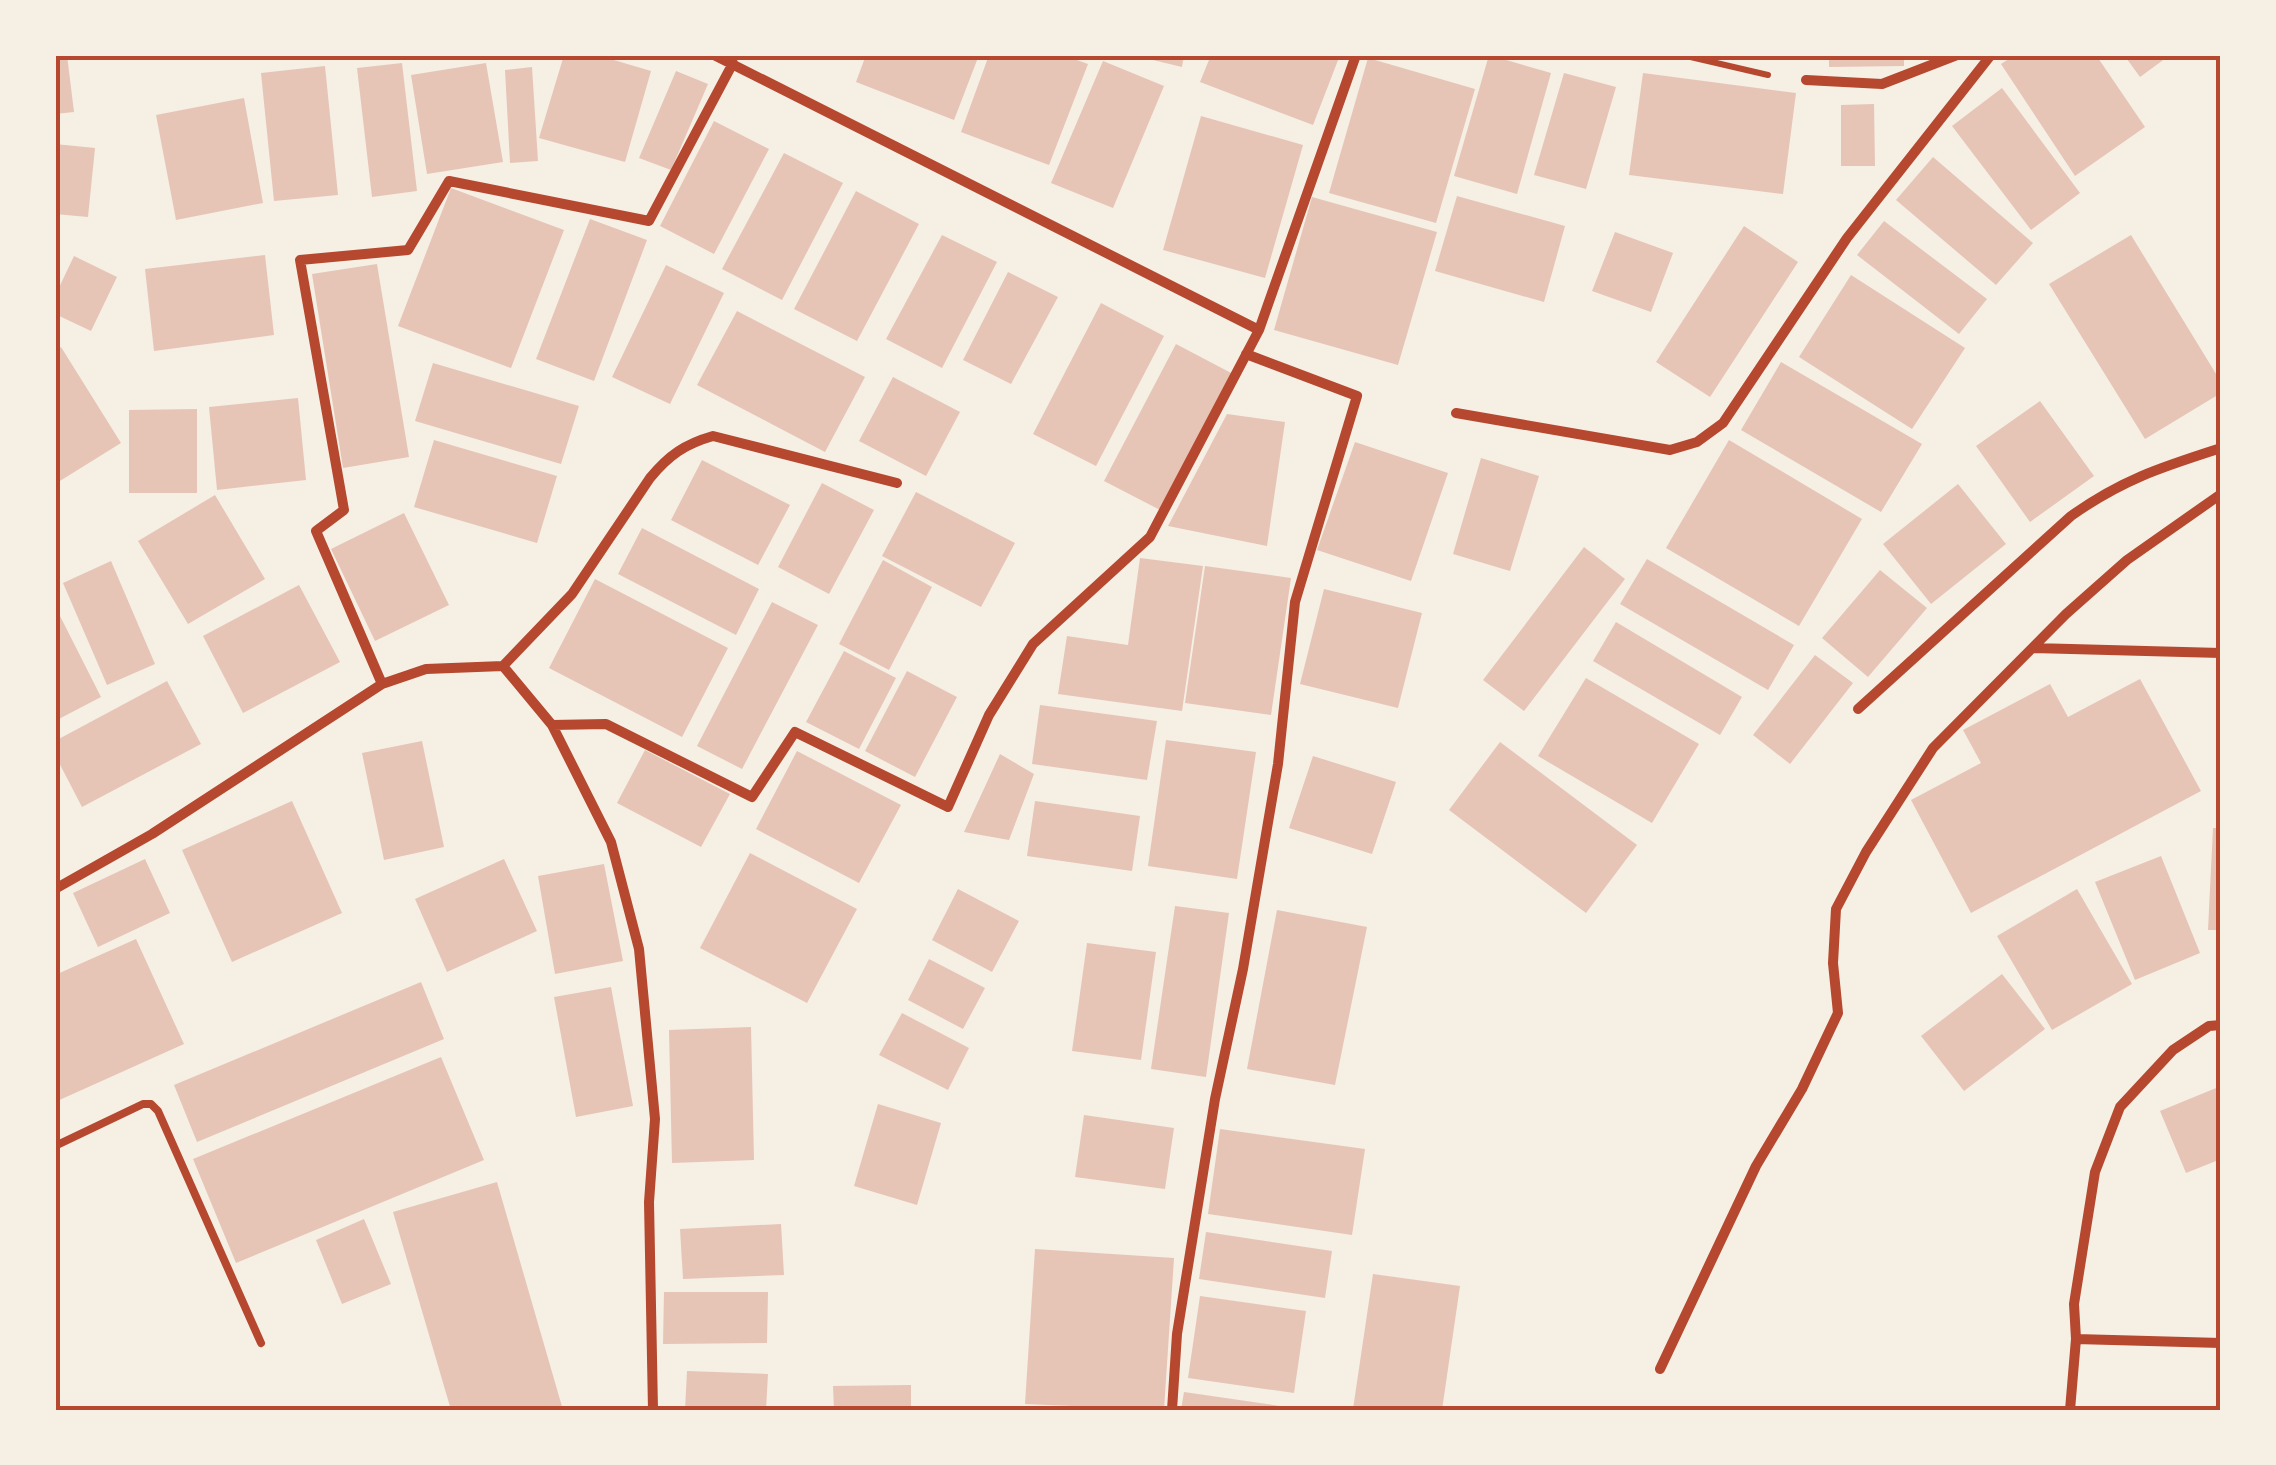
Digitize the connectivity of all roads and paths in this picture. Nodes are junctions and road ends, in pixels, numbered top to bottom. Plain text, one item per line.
1 (714, 55) edge
2 (1356, 55) edge
3 (1682, 55) edge
4 (1957, 55) edge
5 (1992, 55) edge
6 (733, 63) junction
7 (1806, 80) joint
8 (1260, 330) junction
9 (1246, 354) junction
10 (1456, 413) dead end
11 (2221, 448) edge
12 (897, 484) dead end
13 (2221, 494) edge
14 (2033, 648) junction
15 (2221, 653) edge
16 (503, 666) junction
17 (382, 684) junction
18 (1858, 708) dead end
19 (552, 725) junction
20 (55, 889) edge
21 (2221, 1025) edge
22 (55, 1146) edge
23 (2076, 1340) junction
24 (261, 1344) dead end
25 (2221, 1344) edge
26 (1660, 1369) dead end
27 (653, 1410) edge
28 (1172, 1410) edge
29 (2070, 1410) edge

1 - 6 street
2 - 8 street
3 - 7 path
4 - 7 street
5 - 10 street
6 - 8 street
6 - 17 street
8 - 9 street
9 - 19 street
9 - 28 street
11 - 18 street
12 - 16 street
13 - 14 street
14 - 15 street
14 - 26 street
16 - 17 street
16 - 19 street
17 - 20 street
19 - 27 street
21 - 23 street
22 - 24 lane
23 - 25 street
23 - 29 street

